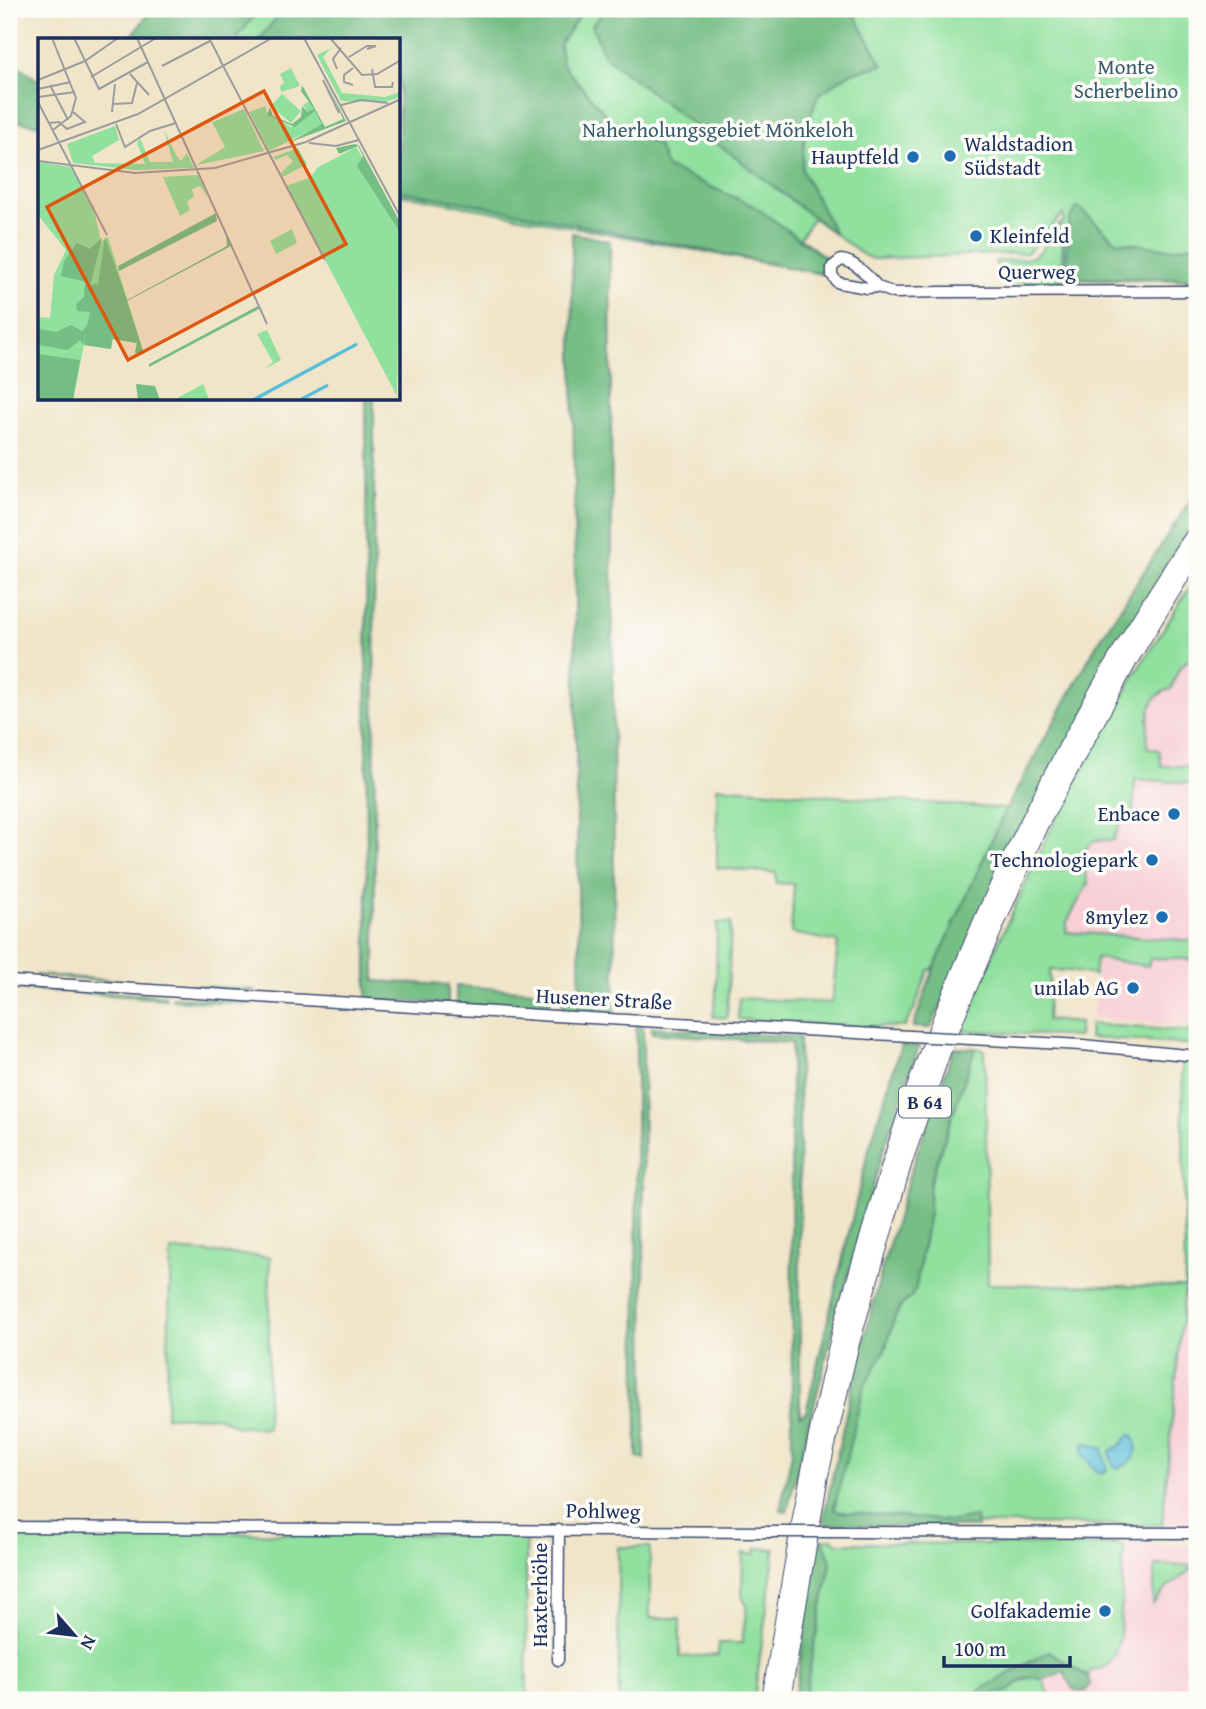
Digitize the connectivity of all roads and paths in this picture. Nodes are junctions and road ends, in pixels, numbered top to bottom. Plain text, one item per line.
1 (878, 287) dead end
2 (1197, 291) edge
3 (1197, 530) edge
4 (1197, 550) edge
5 (9, 981) edge
6 (1197, 1056) edge
7 (9, 1527) edge
8 (559, 1530) junction
9 (1197, 1533) edge
10 (558, 1660) dead end
11 (770, 1700) edge
12 (782, 1700) edge

1 - 2 street, Querweg
3 - 11 highway, B 64
4 - 12 highway, B 64
5 - 6 street, Husener Straße, bridge
7 - 8 street, Pohlweg
8 - 9 street, Pohlweg, bridge
8 - 10 street, Haxterhöhe

